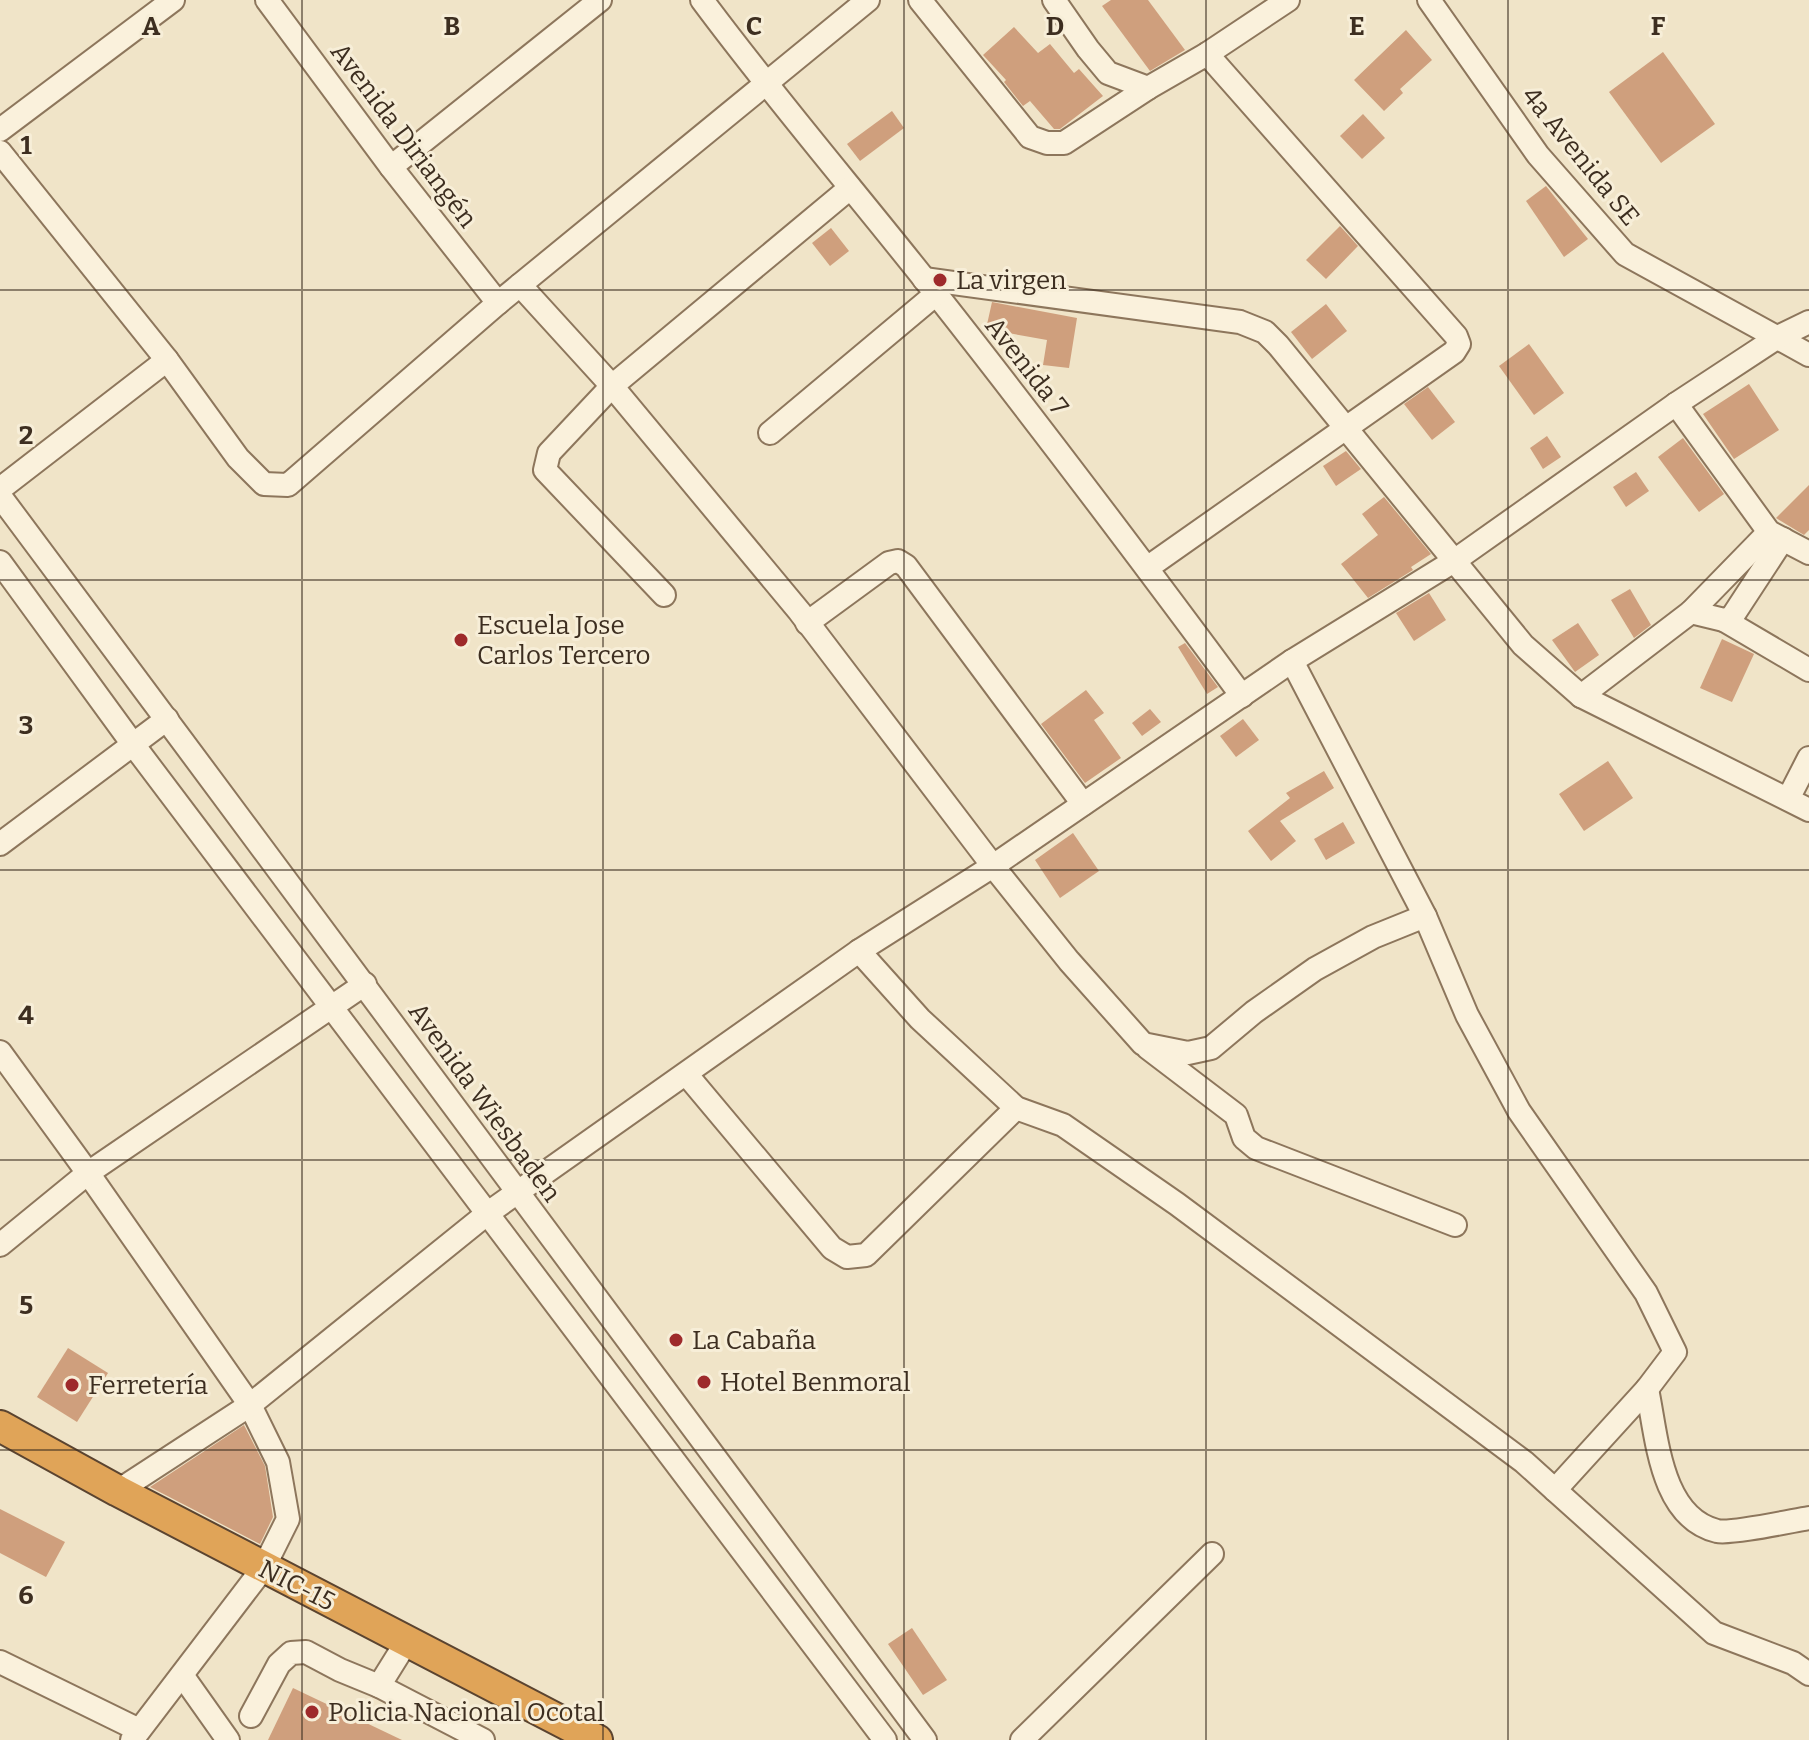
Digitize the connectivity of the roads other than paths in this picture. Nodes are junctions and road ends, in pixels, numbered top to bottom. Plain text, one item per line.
1 (173, 0) edge
2 (267, 0) edge
3 (600, 0) edge
4 (702, 0) edge
5 (868, 0) edge
6 (920, 0) edge
7 (1054, 0) edge
8 (1288, 0) edge
9 (1429, 0) edge
10 (1207, 54) junction
11 (765, 84) junction
12 (1148, 88) junction
13 (0, 130) edge
14 (0, 152) edge
15 (391, 167) junction
16 (850, 188) junction
17 (520, 285) junction
18 (930, 286) junction
19 (498, 303) junction
20 (1809, 322) edge
21 (1778, 337) junction
22 (1809, 355) edge
23 (167, 360) junction
24 (612, 386) junction
25 (1676, 404) junction
26 (1349, 428) junction
27 (770, 433) dead end
28 (0, 489) edge
29 (0, 496) edge
30 (1776, 535) junction
31 (1809, 553) edge
32 (1454, 561) junction
33 (0, 562) edge
34 (1147, 568) junction
35 (664, 595) dead end
36 (1691, 612) junction
37 (1724, 620) junction
38 (807, 623) junction
39 (1292, 661) junction
40 (1809, 670) edge
41 (1242, 696) junction
42 (1581, 696) junction
43 (167, 719) junction
44 (132, 743) junction
45 (1809, 758) edge
46 (1788, 799) junction
47 (1083, 804) junction
48 (1809, 810) edge
49 (0, 844) edge
50 (993, 866) junction
51 (1425, 916) junction
52 (859, 951) junction
53 (365, 984) junction
54 (332, 1005) junction
55 (1143, 1044) junction
56 (0, 1052) edge
57 (687, 1075) junction
58 (1016, 1108) junction
59 (88, 1173) junction
60 (517, 1194) junction
61 (488, 1213) junction
62 (1455, 1225) dead end
63 (0, 1245) edge
64 (1647, 1389) junction
65 (250, 1405) junction
66 (0, 1426) edge
67 (1555, 1490) junction
68 (118, 1491) junction
69 (1809, 1518) edge
70 (1212, 1554) dead end
71 (264, 1567) junction
72 (407, 1641) junction
73 (0, 1662) edge
74 (1809, 1674) edge
75 (182, 1675) junction
76 (379, 1686) junction
77 (251, 1716) dead end
78 (136, 1735) edge
79 (228, 1740) edge
80 (483, 1740) edge
81 (597, 1740) edge
82 (885, 1740) edge
83 (925, 1740) edge
84 (1022, 1740) edge

1 - 13 street
2 - 15 street, Avenida Diriangén
3 - 15 street
4 - 11 street, Avenida 7
5 - 11 street
6 - 12 street
7 - 12 street
8 - 10 street
9 - 21 street, 4a Avenida SE
10 - 12 street
10 - 26 street
11 - 16 street, Avenida 7
11 - 17 street
14 - 23 street
15 - 19 street, Avenida Diriangén
16 - 18 street, Avenida 7
16 - 24 street
17 - 19 street
17 - 24 street
18 - 26 street
18 - 27 street
18 - 34 street, Avenida 7
19 - 23 street
20 - 21 street
21 - 22 street, 4a Avenida SE
21 - 25 street
23 - 28 street
24 - 35 street
24 - 38 street
25 - 30 street
25 - 32 street
26 - 32 street
26 - 34 street
29 - 43 street, Avenida Wiesbaden
30 - 31 street
30 - 36 street
30 - 37 street
32 - 39 street
32 - 42 street
33 - 44 street
34 - 41 street, Avenida 7
36 - 37 street
36 - 42 street
37 - 40 street
38 - 47 street
38 - 50 street
39 - 41 street
39 - 51 street
41 - 47 street
42 - 46 street
43 - 44 street
43 - 53 street, Avenida Wiesbaden
44 - 49 street
44 - 54 street
45 - 46 street
46 - 48 street
47 - 50 street
50 - 52 street
50 - 55 street
51 - 55 street
51 - 64 street
52 - 57 street
52 - 58 street
53 - 54 street
53 - 60 street, Avenida Wiesbaden
54 - 59 street
54 - 61 street
55 - 62 street
56 - 59 street
57 - 58 street
57 - 60 street
58 - 67 street
59 - 63 street
59 - 65 street
60 - 61 street
60 - 83 street, Avenida Wiesbaden
61 - 65 street
61 - 82 street
64 - 67 street
64 - 69 street
65 - 68 street
65 - 71 street
66 - 68 highway, NIC-15 / NIC-15
67 - 74 street
68 - 71 highway, NIC-15 / NIC-15
70 - 84 street
71 - 72 highway, NIC-15 / NIC-15
71 - 75 street
72 - 76 street
72 - 81 highway, NIC-15 / NIC-15
73 - 78 street
75 - 78 street
75 - 79 street
76 - 77 street
76 - 80 street

